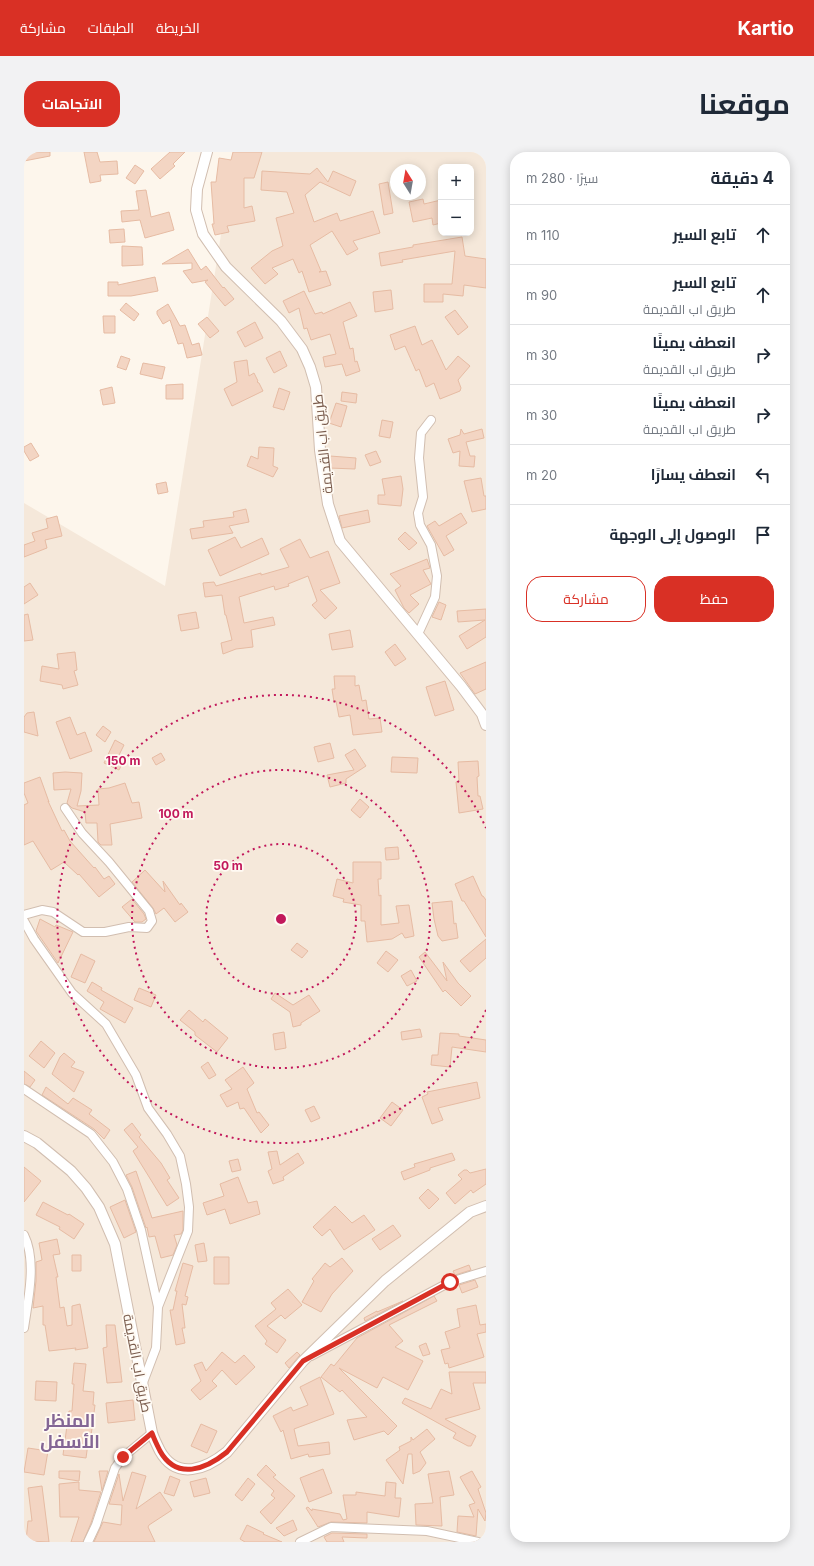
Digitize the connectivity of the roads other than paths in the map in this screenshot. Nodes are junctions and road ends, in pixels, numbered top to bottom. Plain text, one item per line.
1 (207, 152) edge
2 (430, 420) dead end
3 (418, 634) junction
4 (486, 725) edge
5 (65, 808) dead end
6 (24, 916) edge
7 (24, 921) edge
8 (24, 1089) edge
9 (24, 1136) edge
10 (486, 1206) edge
11 (24, 1235) edge
12 (486, 1271) edge
13 (158, 1307) junction
14 (24, 1328) edge
15 (303, 1361) junction
16 (142, 1385) junction
17 (152, 1433) junction
18 (88, 1542) edge
19 (300, 1542) edge
20 (478, 1542) edge

1 - 3 street, طريق اب القديمة
2 - 3 street
3 - 4 street, طريق اب القديمة
5 - 6 street
7 - 13 street
8 - 13 street
9 - 16 street, طريق اب القديمة
10 - 15 street, طريق اب القديمة
11 - 14 street
12 - 15 street
13 - 16 street
15 - 17 street, طريق اب القديمة
16 - 17 street, طريق اب القديمة
17 - 18 street
19 - 20 street

